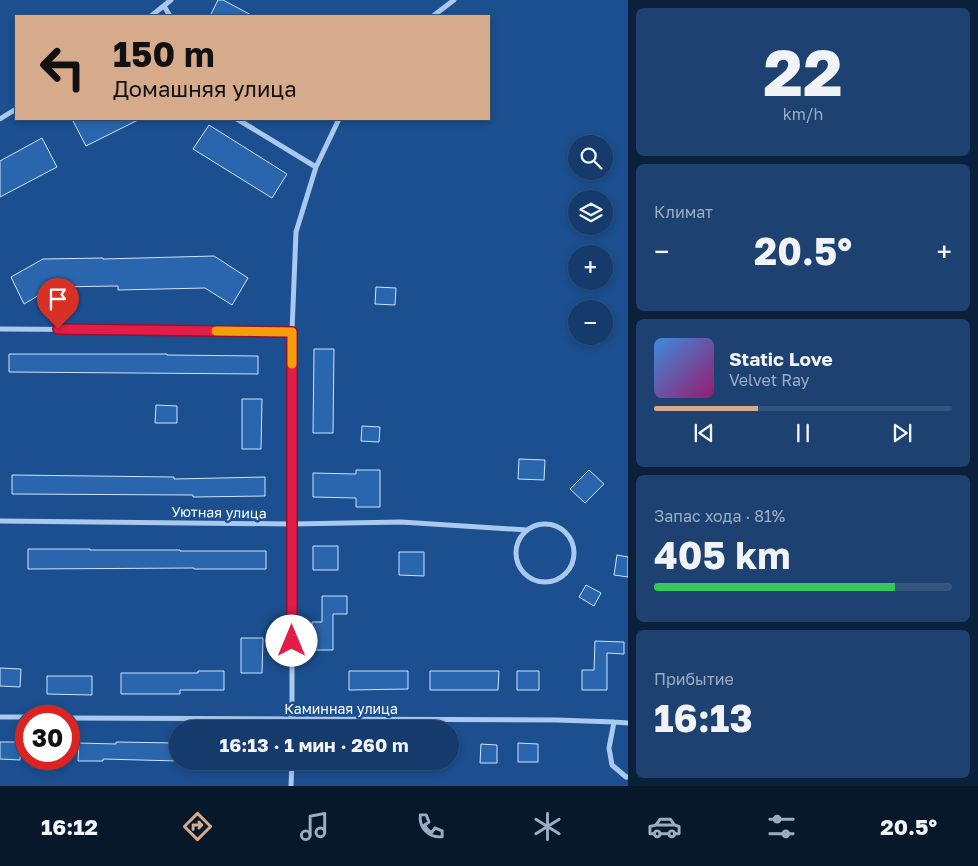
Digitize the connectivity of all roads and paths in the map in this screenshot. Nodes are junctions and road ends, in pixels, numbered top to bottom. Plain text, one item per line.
1 (171, 0) edge
2 (454, 0) edge
3 (164, 6) junction
4 (152, 15) edge
5 (169, 15) edge
6 (434, 15) edge
7 (15, 110) edge
8 (0, 119) edge
9 (239, 120) edge
10 (339, 120) edge
11 (316, 167) junction
12 (0, 329) edge
13 (292, 332) junction
14 (0, 521) edge
15 (292, 524) junction
16 (527, 530) junction
17 (0, 717) edge
18 (15, 717) edge
19 (80, 718) edge
20 (292, 719) junction
21 (614, 722) junction
22 (628, 723) edge
23 (292, 770) edge
24 (628, 777) edge
25 (291, 786) edge

1 - 3 street
2 - 6 street
3 - 4 street
3 - 5 street
7 - 8 street
9 - 11 street
10 - 11 street
11 - 13 street
12 - 13 street
13 - 15 street
14 - 15 street, Уютная улица
15 - 16 street, Уютная улица
15 - 20 street
16 - 16 street
17 - 18 street
19 - 20 street, Каминная улица
20 - 21 street, Каминная улица
21 - 22 street, Каминная улица
21 - 24 street
23 - 25 street

